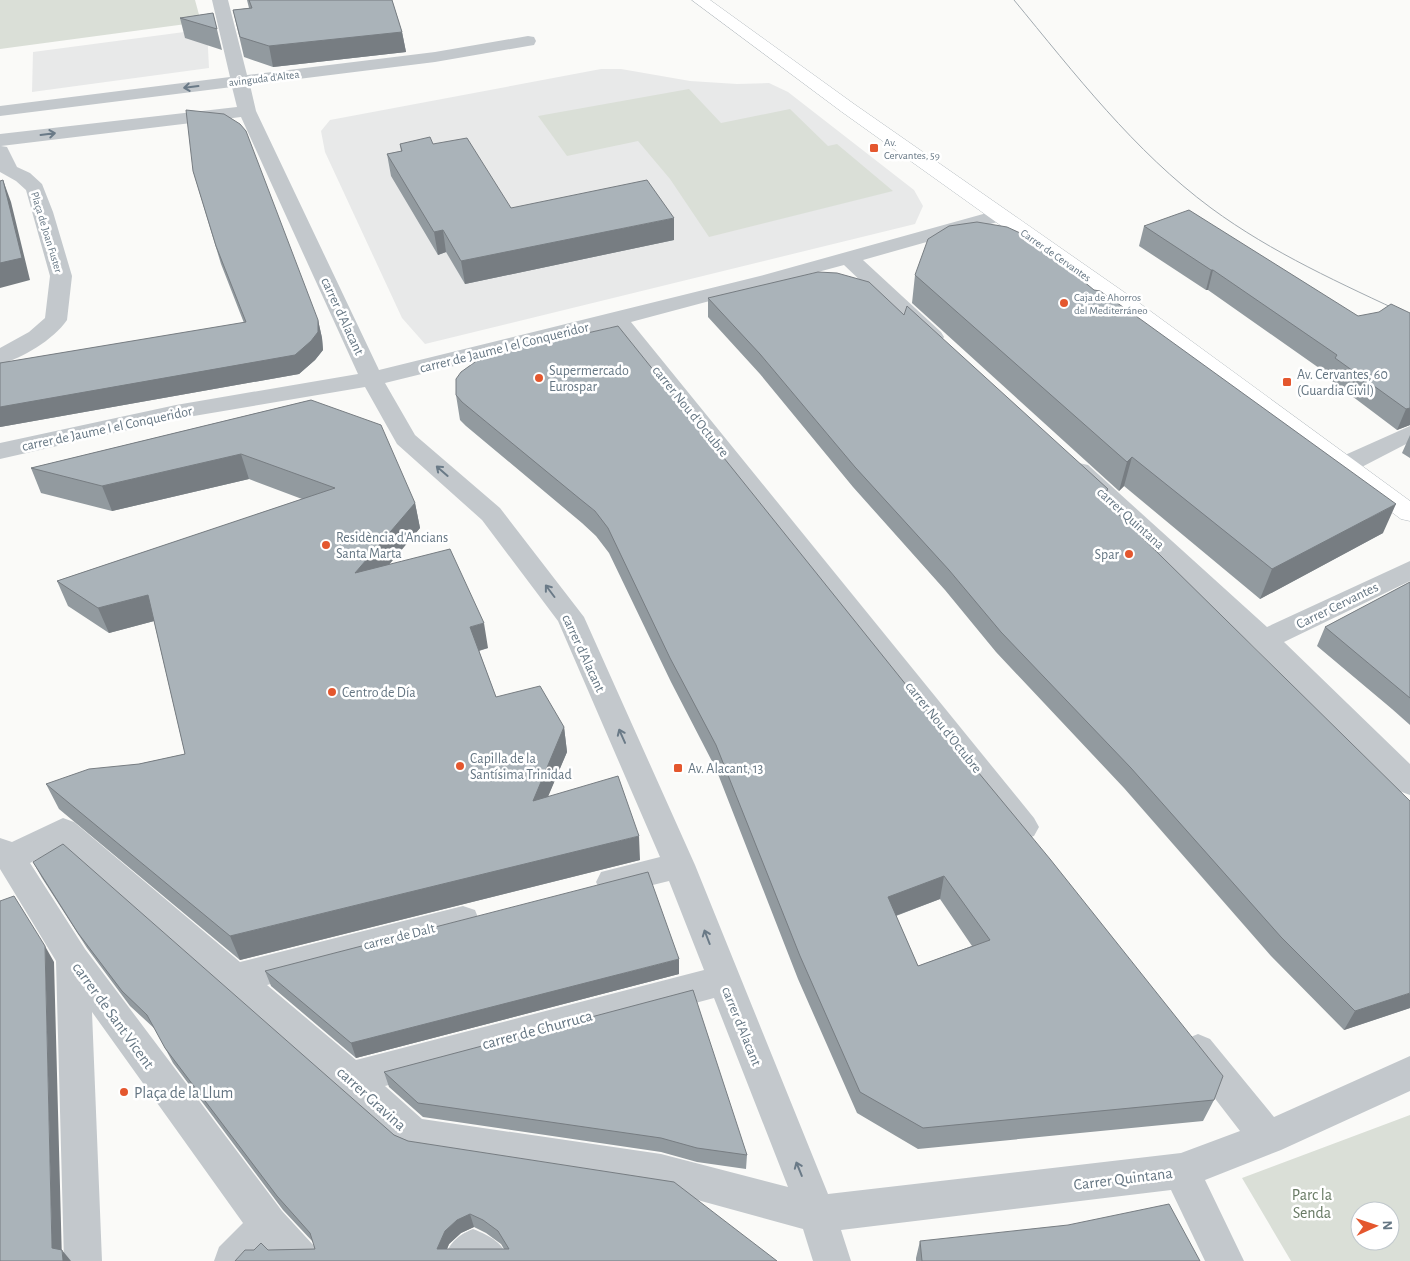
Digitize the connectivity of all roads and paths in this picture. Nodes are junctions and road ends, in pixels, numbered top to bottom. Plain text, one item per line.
1 (220, 0) edge
2 (700, 0) edge
3 (528, 41) dead end
4 (238, 76) junction
5 (247, 111) junction
6 (1, 114) edge
7 (0, 140) edge
8 (0, 151) edge
9 (1001, 215) junction
10 (848, 257) junction
11 (617, 319) junction
12 (950, 353) edge
13 (0, 358) edge
14 (372, 379) junction
15 (1410, 433) edge
16 (0, 451) edge
17 (1060, 453) edge
18 (1345, 466) junction
19 (1410, 513) edge
20 (1410, 570) edge
21 (1264, 640) junction
22 (1410, 783) edge
23 (1040, 849) edge
24 (5, 854) edge
25 (679, 865) junction
26 (582, 890) edge
27 (495, 912) edge
28 (74, 959) junction
29 (235, 978) junction
30 (724, 980) junction
31 (1182, 1028) edge
32 (1410, 1073) edge
33 (351, 1078) junction
34 (1268, 1138) junction
35 (1181, 1171) junction
36 (817, 1214) junction
37 (268, 1225) junction
38 (83, 1261) edge
39 (233, 1261) edge
40 (301, 1261) edge
41 (832, 1261) edge
42 (1225, 1261) edge

1 - 4 street, carrer d'Alacant
2 - 9 main road, Carrer de Cervantes
3 - 4 street, avinguda d'Altea
4 - 5 street, carrer d'Alacant
4 -> 6 street, avinguda d'Altea
7 -> 5 street
5 - 14 street, carrer d'Alacant
8 - 13 street, Plaça de Joan Fuster
9 - 10 street, carrer de Jaume I el Conqueridor
9 - 18 main road, Carrer de Cervantes
10 - 11 street, carrer de Jaume I el Conqueridor
10 - 12 street
11 - 14 street, carrer de Jaume I el Conqueridor
11 - 23 street, carrer Nou d'Octubre
14 - 16 street, carrer de Jaume I el Conqueridor
25 -> 14 street, carrer d'Alacant
15 - 18 street
17 - 21 street, carrer Quintana
18 - 19 main road, Carrer de Cervantes
20 - 21 street, Carrer Cervantes
21 - 22 street, carrer Quintana
24 - 28 street, carrer de Sant Vicent
24 - 29 street, carrer Gravina
25 - 26 street
30 -> 25 street, carrer d'Alacant
27 - 29 street, carrer de Dalt
28 - 37 street, carrer de Sant Vicent
28 - 38 street
29 - 33 street, carrer Gravina
30 - 33 street, carrer de Churruca
36 -> 30 street, carrer d'Alacant
31 - 34 street
32 - 34 street, Carrer Quintana
33 - 36 street, carrer Gravina
34 - 35 street, Carrer Quintana
35 - 36 street, Carrer Quintana
35 - 42 street
36 - 41 street, carrer d'Alacant
37 - 39 street
37 - 40 street, carrer de Sant Vicent

